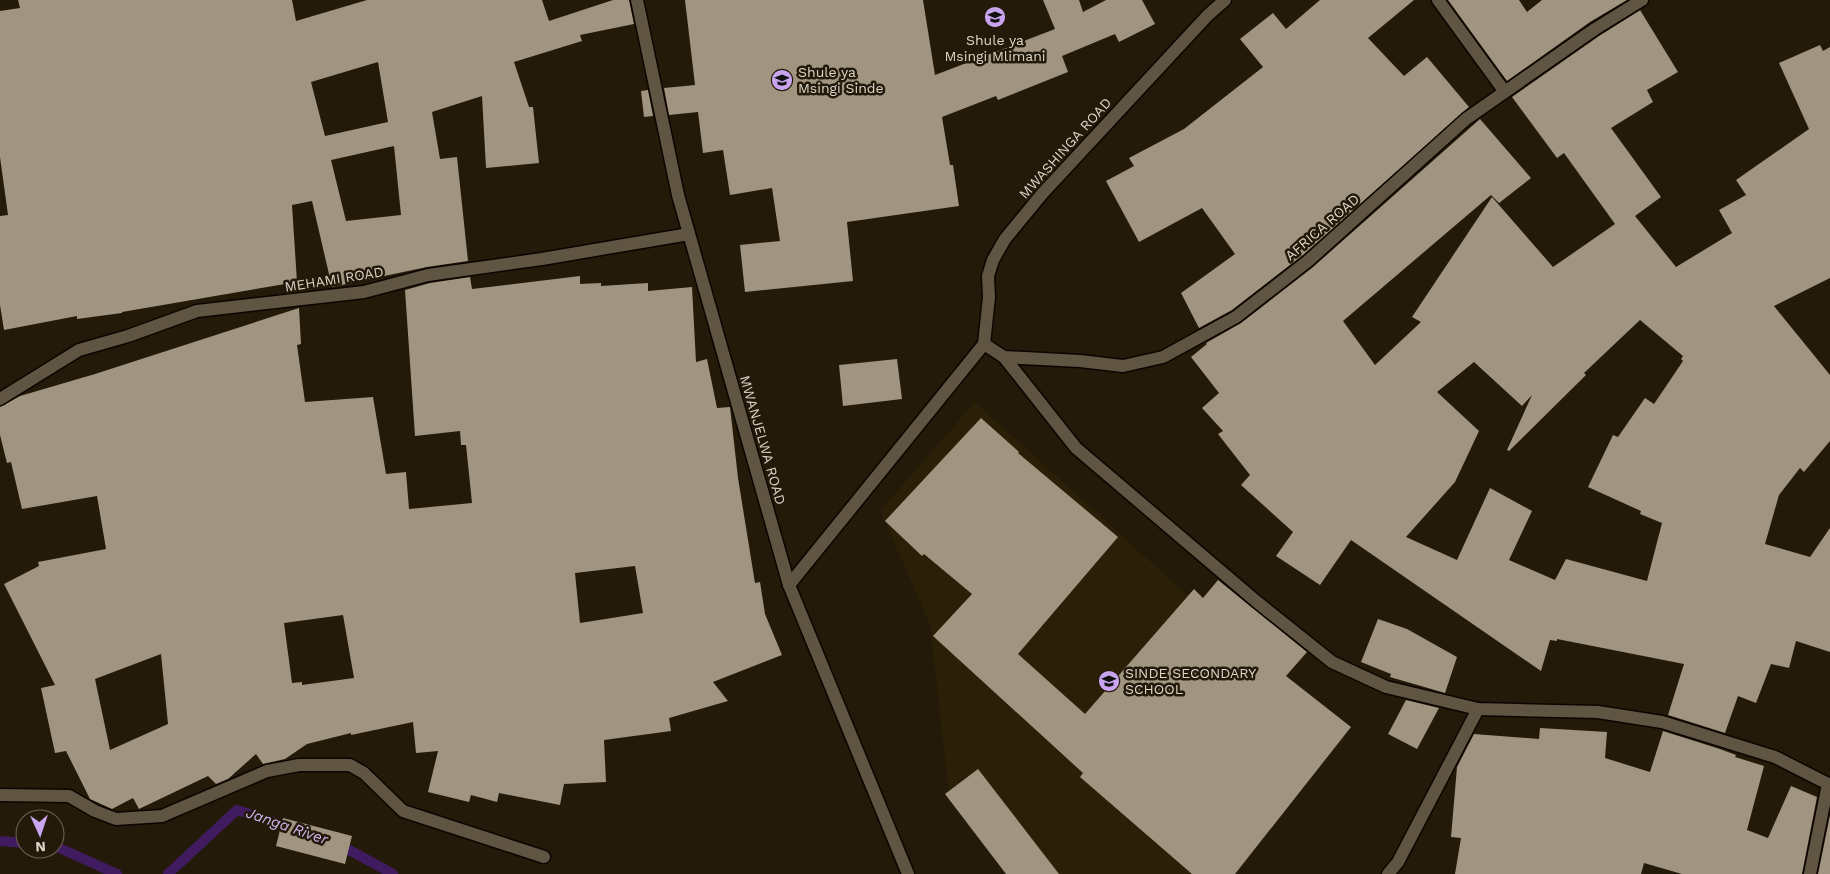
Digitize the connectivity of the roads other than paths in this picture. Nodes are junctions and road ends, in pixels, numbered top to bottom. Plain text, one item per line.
1 (636, 0) edge
2 (1225, 0) edge
3 (1438, 0) edge
4 (1642, 0) edge
5 (1505, 92) junction
6 (689, 234) junction
7 (984, 344) junction
8 (1004, 357) junction
9 (0, 399) edge
10 (789, 585) junction
11 (1478, 709) junction
12 (1829, 785) edge
13 (0, 795) edge
14 (544, 857) dead end
15 (908, 874) edge
16 (1388, 874) edge
17 (1810, 874) edge

1 - 6 street, MWANJELWA ROAD
2 - 7 street, MWASHINGA ROAD
3 - 5 street
4 - 5 street, AFRICA ROAD
5 - 8 street, AFRICA ROAD
6 - 9 street, MEHAMI ROAD
6 - 10 street, MWANJELWA ROAD
7 - 8 street
7 - 10 street
8 - 11 street
10 - 15 street, MWANJELWA ROAD
11 - 12 street
11 - 16 street
12 - 17 street
13 - 14 street

